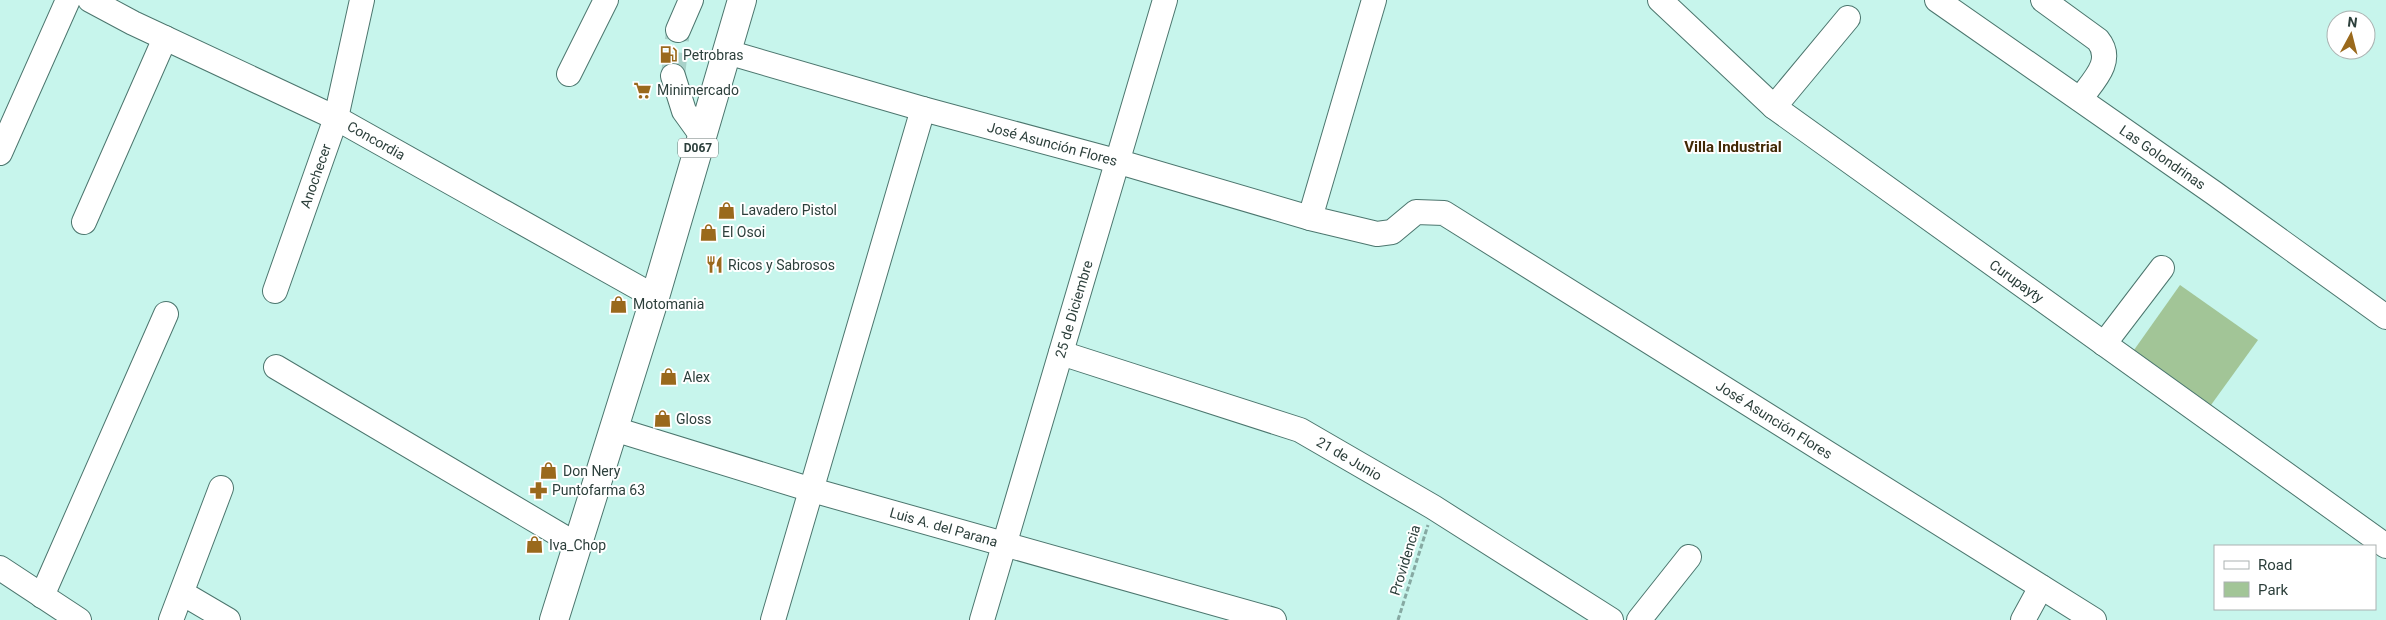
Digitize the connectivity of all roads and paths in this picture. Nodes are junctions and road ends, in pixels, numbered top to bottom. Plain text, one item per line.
1 (68, 0) edge
2 (90, 0) edge
3 (362, 0) edge
4 (606, 0) edge
5 (691, 0) edge
6 (742, 0) edge
7 (1165, 0) edge
8 (1374, 0) edge
9 (1660, 0) edge
10 (1937, 0) edge
11 (2043, 0) edge
12 (1848, 18) dead end
13 (678, 30) tunnel mouth
14 (164, 38) junction
15 (727, 52) junction
16 (569, 74) dead end
17 (674, 76) tunnel mouth
18 (2080, 99) junction
19 (1774, 107) junction
20 (923, 109) junction
21 (336, 118) junction
22 (702, 136) junction
23 (0, 153) edge
24 (1116, 161) junction
25 (1310, 218) junction
26 (84, 222) dead end
27 (2162, 268) dead end
28 (275, 291) dead end
29 (655, 297) junction
30 (166, 314) dead end
31 (2386, 317) edge
32 (2104, 344) junction
33 (1061, 353) junction
34 (276, 367) dead end
35 (614, 429) junction
36 (221, 488) dead end
37 (812, 490) junction
38 (1433, 508) junction
39 (1005, 544) junction
40 (577, 545) junction
41 (2386, 546) edge
42 (1689, 557) dead end
43 (0, 568) edge
44 (2041, 587) junction
45 (182, 594) junction
46 (42, 596) junction
47 (1609, 619) edge
48 (79, 620) edge
49 (171, 620) edge
50 (228, 620) edge
51 (554, 620) edge
52 (773, 620) edge
53 (982, 620) edge
54 (1274, 620) edge
55 (1398, 620) edge
56 (1639, 620) edge
57 (2023, 620) edge
58 (2094, 620) edge

1 - 23 street
2 - 14 street, Concordia
3 - 21 street, Anochecer
4 - 16 street
5 - 13 street
6 - 15 main road, D067
7 - 24 street, 25 de Diciembre
8 - 25 street
9 - 19 street, Curupayty
10 - 18 street, Las Golondrinas
11 - 18 street
12 - 19 street
14 - 21 street, Concordia
14 - 26 street
15 - 20 street, José Asunción Flores
15 - 22 main road, D067
17 - 22 street
18 - 31 street, Las Golondrinas
19 - 32 street, Curupayty
20 - 24 street, José Asunción Flores
20 - 37 street
21 - 28 street, Anochecer
21 - 29 street, Concordia
22 - 29 main road, D067
24 - 25 street, José Asunción Flores
24 - 33 street, 25 de Diciembre
25 - 44 street, José Asunción Flores
27 - 32 street
29 - 35 main road, D067
30 - 46 street
32 - 41 street, Curupayty
33 - 38 street, 21 de Junio
33 - 39 street, 25 de Diciembre
34 - 40 street
35 - 37 street, Luis A. del Parana
35 - 40 main road, D067
36 - 45 street
37 - 39 street, Luis A. del Parana
37 - 52 street
38 - 47 street, 21 de Junio
38 - 55 path, Providencia
39 - 53 street, 25 de Diciembre
39 - 54 street, Luis A. del Parana
40 - 51 main road, D067
42 - 56 street
43 - 46 street
44 - 57 street
44 - 58 street, José Asunción Flores
45 - 49 street
45 - 50 street
46 - 48 street

